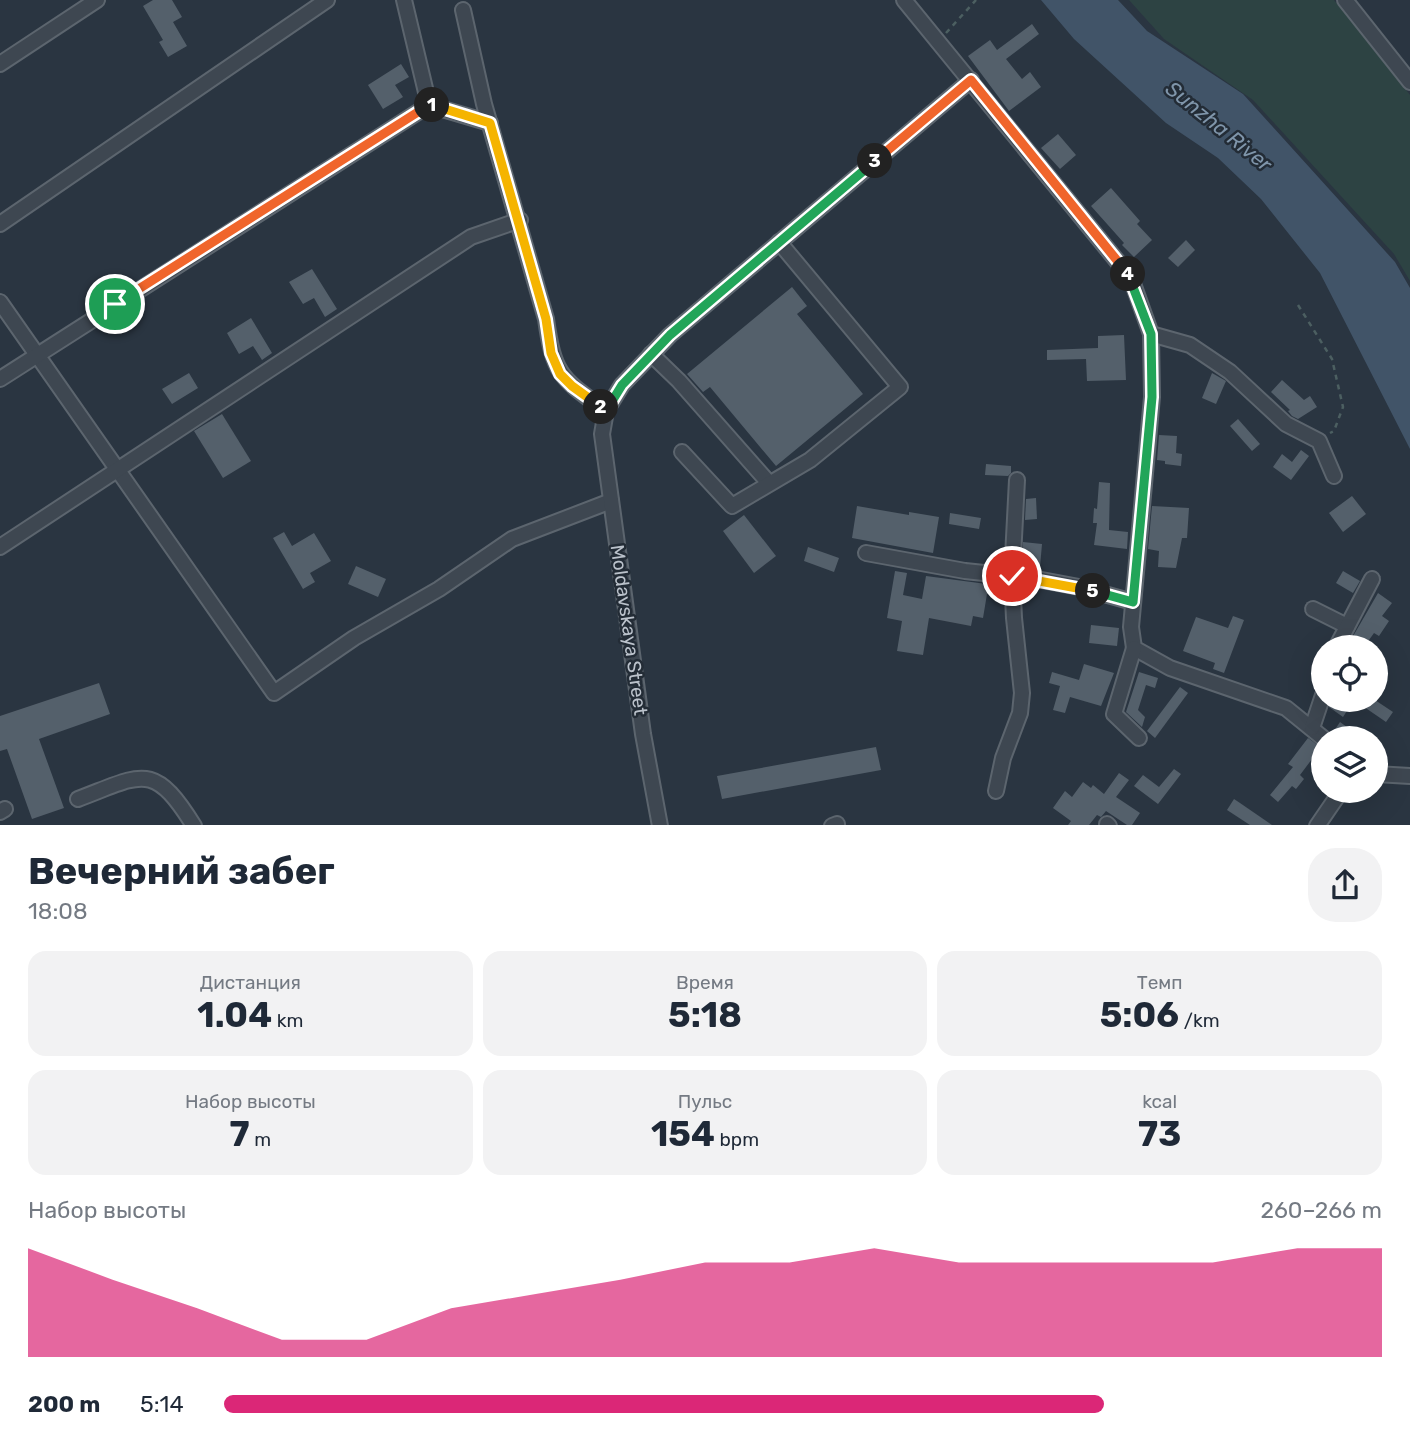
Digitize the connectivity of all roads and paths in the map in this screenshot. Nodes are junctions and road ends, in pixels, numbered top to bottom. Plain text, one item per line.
1 (97, 0) edge
2 (327, 0) edge
3 (404, 0) edge
4 (904, 0) edge
5 (976, 0) edge
6 (1345, 0) edge
7 (463, 10) dead end
8 (939, 41) junction
9 (0, 64) edge
10 (971, 80) junction
11 (1410, 82) edge
12 (429, 105) junction
13 (490, 123) junction
14 (520, 220) junction
15 (0, 224) edge
16 (779, 242) junction
17 (0, 302) edge
18 (1298, 305) dead end
19 (1151, 334) junction
20 (37, 354) junction
21 (650, 354) junction
22 (0, 379) edge
23 (606, 411) junction
24 (1318, 441) junction
25 (682, 453) dead end
26 (117, 468) junction
27 (1334, 476) dead end
28 (1017, 480) dead end
29 (769, 483) junction
30 (611, 501) junction
31 (0, 547) edge
32 (866, 553) dead end
33 (1012, 576) junction
34 (1372, 579) dead end
35 (1133, 602) junction
36 (1313, 609) dead end
37 (1347, 626) junction
38 (1342, 635) edge
39 (1134, 648) junction
40 (1311, 727) edge
41 (1139, 738) dead end
42 (1388, 775) edge
43 (1410, 776) edge
44 (996, 792) dead end
45 (78, 799) dead end
46 (1333, 803) edge
47 (194, 825) edge
48 (660, 825) edge
49 (1317, 825) edge

1 - 9 street
2 - 15 street
3 - 12 street
4 - 8 street
5 - 8 path
6 - 11 street
7 - 13 street
8 - 10 street
10 - 16 street
10 - 19 street
12 - 13 street
12 - 20 street
13 - 14 street
14 - 23 street
14 - 26 street
16 - 21 street
16 - 29 street
17 - 20 street
18 - 24 path
19 - 24 street
19 - 35 street
20 - 22 street
20 - 26 street
21 - 23 street
21 - 29 street
23 - 30 street, Moldavskaya Street
24 - 27 street
25 - 29 street
26 - 30 street
26 - 31 street
28 - 33 street
30 - 48 street, Moldavskaya Street
32 - 33 street
33 - 35 street
33 - 44 street
34 - 37 street
35 - 39 street
36 - 37 street
37 - 38 street
39 - 40 street
39 - 41 street
42 - 43 street
45 - 47 street
46 - 49 street

